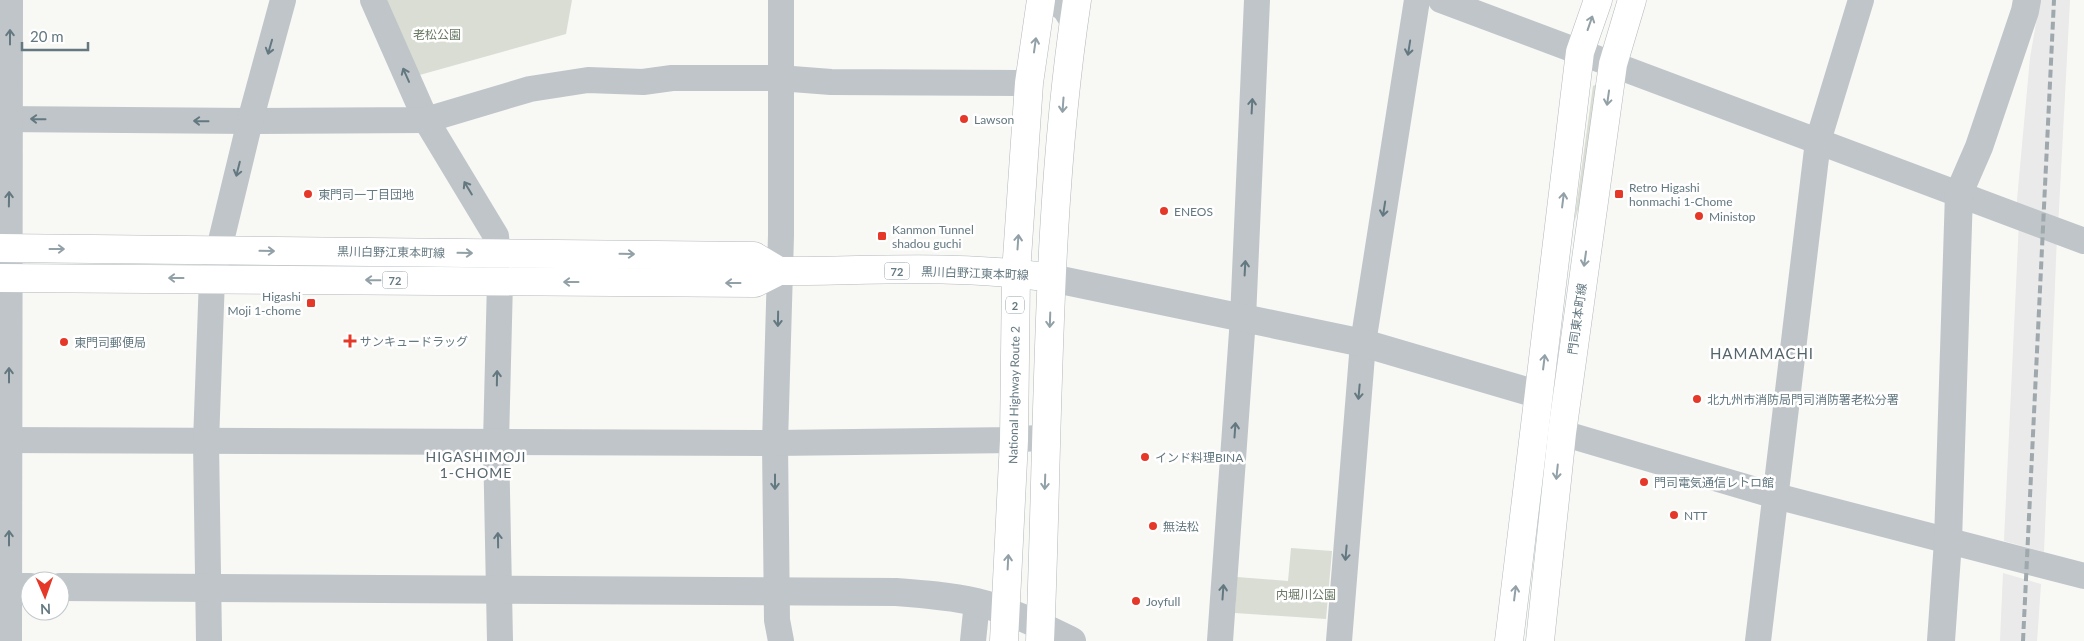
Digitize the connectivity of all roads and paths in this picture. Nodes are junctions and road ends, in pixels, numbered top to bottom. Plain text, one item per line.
1 (10, 0) edge
2 (283, 0) edge
3 (373, 0) edge
4 (781, 0) edge
5 (1041, 0) edge
6 (1053, 0) edge
7 (1257, 0) edge
8 (1417, 0) edge
9 (1441, 0) edge
10 (1598, 0) edge
11 (1632, 0) edge
12 (1861, 0) edge
13 (2026, 0) edge
14 (1075, 11) edge
15 (1580, 52) junction
16 (1612, 64) junction
17 (779, 78) junction
18 (1029, 83) junction
19 (5, 119) edge
20 (426, 120) junction
21 (250, 121) junction
22 (1818, 141) junction
23 (1959, 193) junction
24 (2084, 241) edge
25 (4, 248) edge
26 (218, 250) junction
27 (499, 253) junction
28 (779, 271) junction
29 (1016, 273) junction
30 (4, 278) edge
31 (212, 278) junction
32 (1051, 278) junction
33 (500, 282) junction
34 (1242, 318) junction
35 (1363, 343) junction
36 (1540, 395) junction
37 (1562, 433) junction
38 (1047, 437) junction
39 (5, 440) edge
40 (1014, 440) junction
41 (206, 442) junction
42 (496, 442) junction
43 (775, 443) junction
44 (1776, 496) junction
45 (1948, 541) junction
46 (2084, 576) edge
47 (70, 586) edge
48 (13, 587) edge
49 (210, 587) junction
50 (499, 589) junction
51 (776, 590) junction
52 (977, 602) junction
53 (1006, 610) junction
54 (1040, 634) edge
55 (9, 641) edge
56 (209, 641) edge
57 (500, 641) edge
58 (781, 641) edge
59 (973, 641) edge
60 (1004, 641) edge
61 (1072, 641) edge
62 (1220, 641) edge
63 (1339, 641) edge
64 (1509, 641) edge
65 (1540, 641) edge
66 (1758, 641) edge
67 (1941, 641) edge

19 -> 1 street
2 -> 21 street
20 -> 3 street
4 - 17 street
18 -> 5 main road, National Highway Route 2 / 2
6 - 14 street
34 -> 7 street
8 -> 35 street
9 - 15 street
15 -> 10 main road
11 - 16 main road, 門司東本町線
12 - 22 street
13 - 23 street
14 -> 32 main road
15 - 16 street
36 -> 15 main road
16 - 22 street
16 -> 37 main road, 門司東本町線
17 - 18 street
17 - 20 street
17 - 28 street
29 -> 18 main road, National Highway Route 2 / 2
21 -> 19 street
25 -> 19 street
20 - 21 street
27 -> 20 street
21 -> 26 street
22 - 23 street
22 - 44 street
23 - 24 street
23 - 45 street
25 -> 26 main road, 黒川白野江東本町線
25 - 30 street
26 -> 27 main road, 黒川白野江東本町線
26 - 31 street
27 -> 28 main road, 黒川白野江東本町線
27 - 33 street
28 - 29 main road, 黒川白野江東本町線 / 72
28 -> 33 main road, 黒川白野江東本町線 / 72
28 -> 43 street
29 - 32 main road, 黒川白野江東本町線 / 72
29 - 40 main road, National Highway Route 2 / 2
31 -> 30 main road, 黒川白野江東本町線 / 72
39 -> 30 street
33 -> 31 main road, 黒川白野江東本町線 / 72
31 - 41 street
32 - 34 street
32 -> 38 main road
42 -> 33 street
34 - 35 street
62 -> 34 street
35 - 36 street
35 -> 63 street
36 - 37 street
64 -> 36 main road
37 - 44 street
37 -> 65 main road, 門司東本町線
38 - 40 street
38 -> 54 main road
39 - 41 street
48 -> 39 street
40 - 43 street
53 -> 40 main road, National Highway Route 2 / 2
41 - 42 street
41 - 49 street
42 - 43 street
50 -> 42 street
43 -> 51 street
44 - 45 street
44 - 66 street
45 - 46 street
45 - 67 street
47 - 49 street
48 - 55 street
49 - 50 street
49 - 56 street
50 - 51 street
50 - 57 street
51 - 52 street
51 - 58 street
52 - 53 street
52 - 59 street
53 - 54 street
53 - 60 main road, National Highway Route 2 / 2
54 - 61 street

